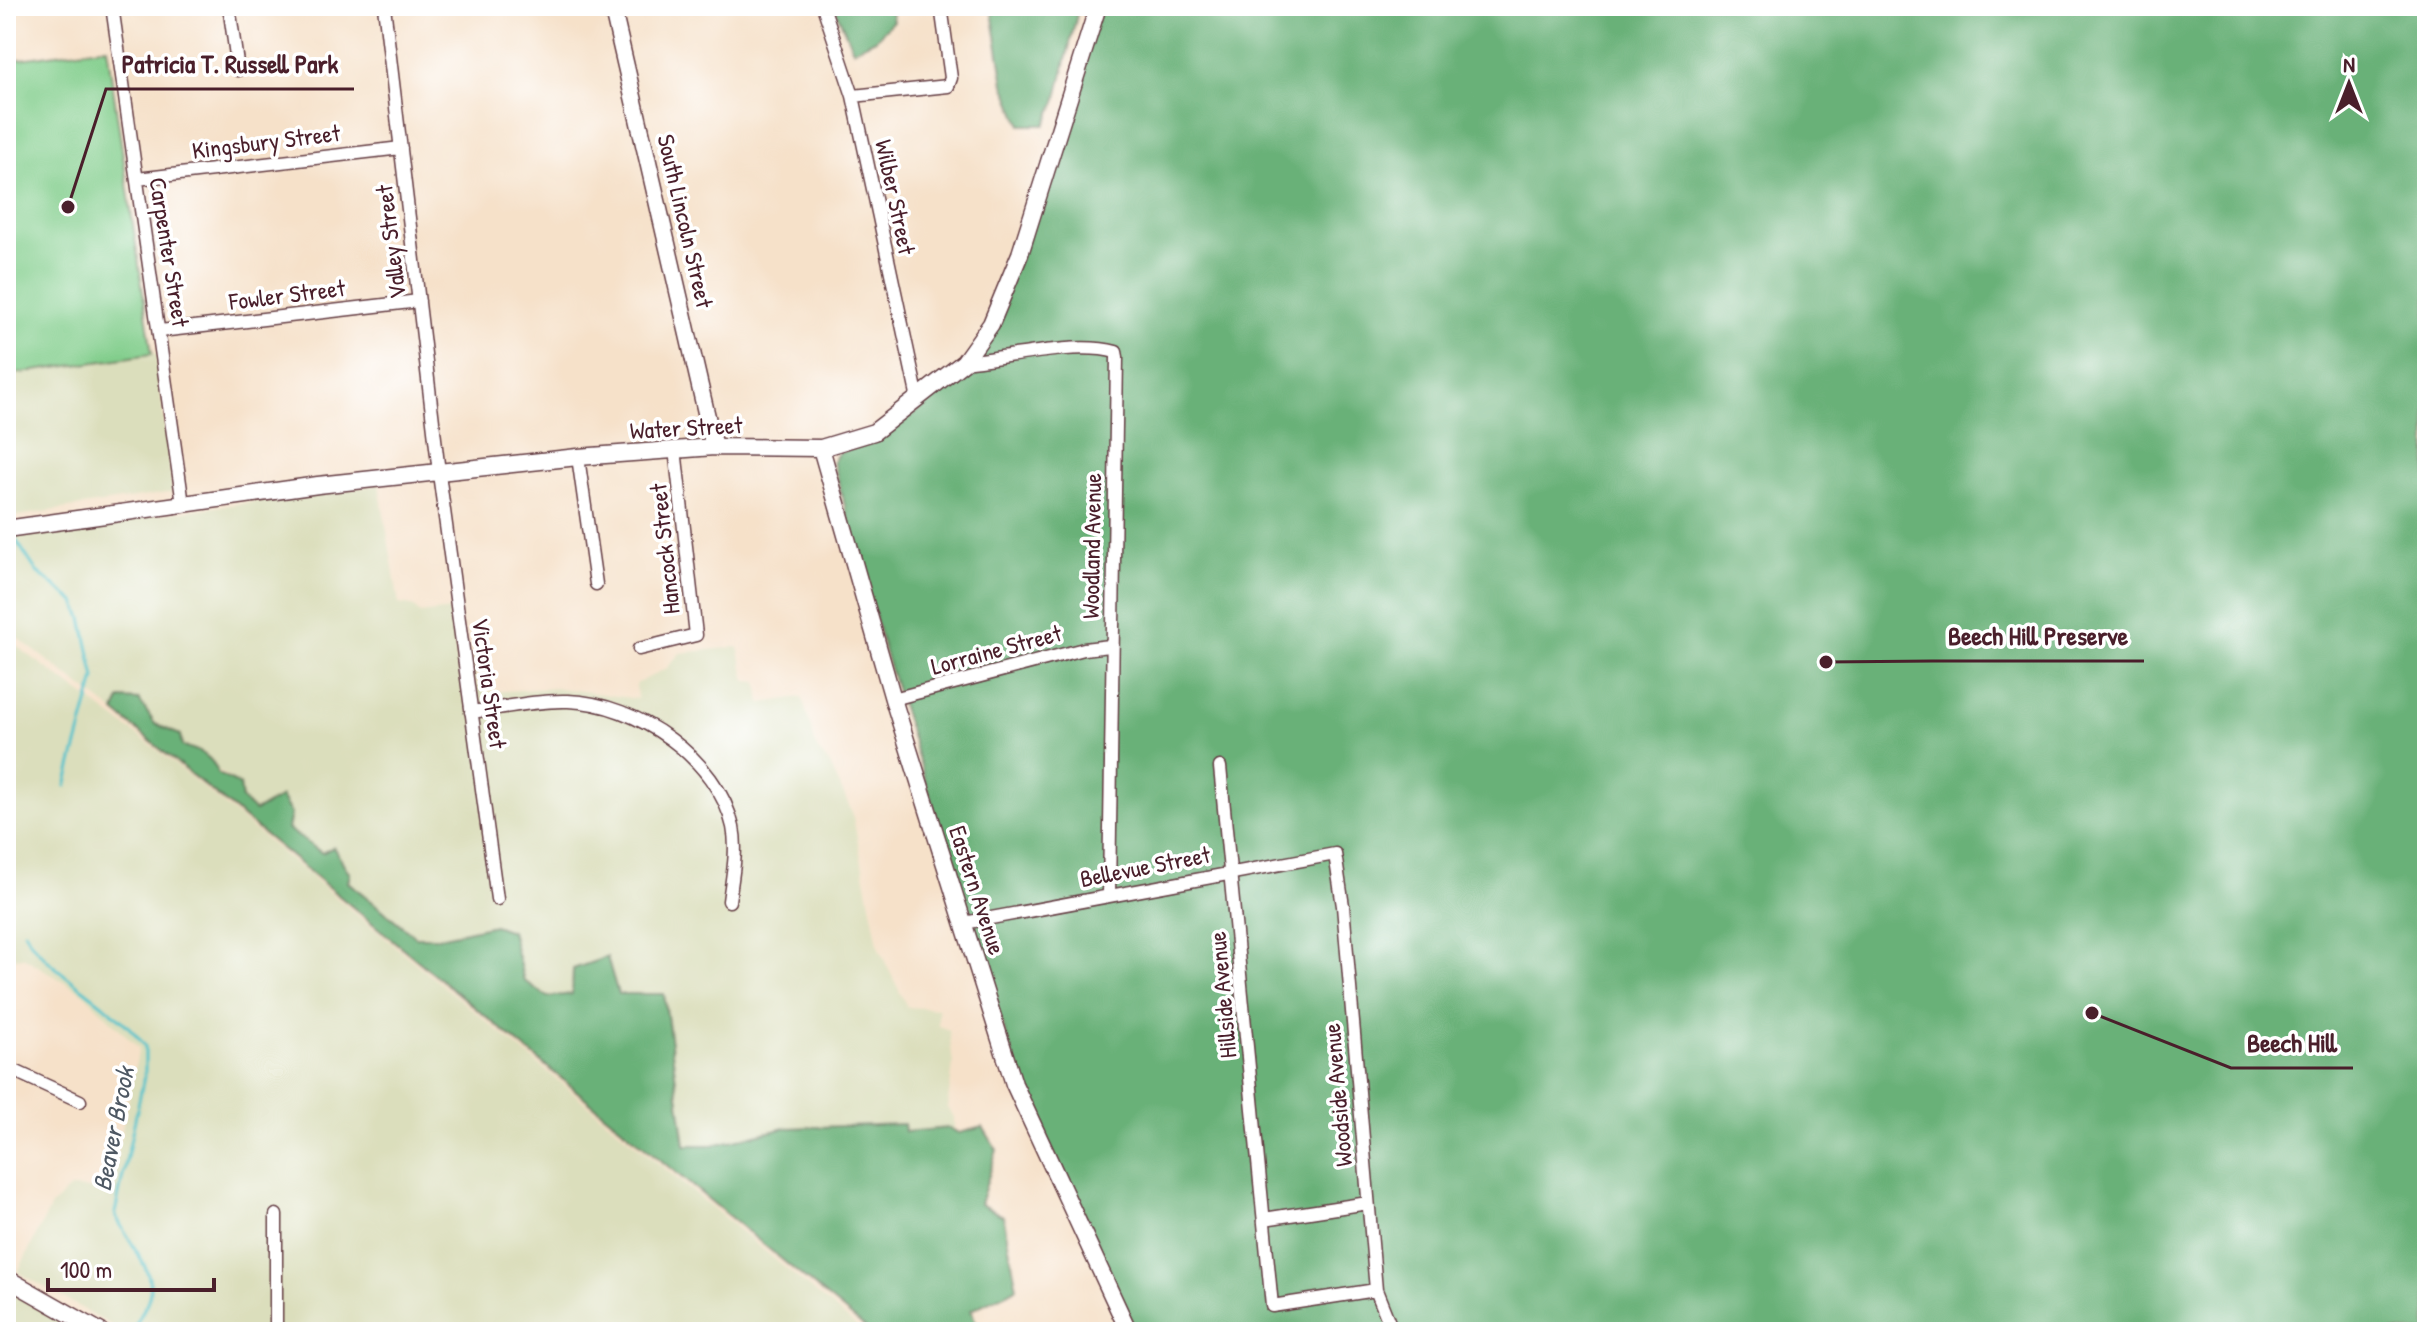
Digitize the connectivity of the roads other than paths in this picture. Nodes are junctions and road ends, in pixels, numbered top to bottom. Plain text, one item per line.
1 (112, 6) edge
2 (229, 6) edge
3 (384, 6) edge
4 (612, 6) edge
5 (823, 6) edge
6 (941, 6) edge
7 (1098, 6) edge
8 (238, 70) dead end
9 (853, 96) junction
10 (401, 148) junction
11 (137, 179) junction
12 (419, 301) junction
13 (160, 331) junction
14 (964, 362) junction
15 (918, 399) junction
16 (714, 447) junction
17 (821, 448) junction
18 (675, 449) junction
19 (578, 457) junction
20 (439, 472) junction
21 (183, 504) junction
22 (6, 529) edge
23 (596, 584) dead end
24 (1110, 646) junction
25 (639, 649) dead end
26 (893, 699) junction
27 (471, 712) junction
28 (1220, 767) dead end
29 (1335, 854) joint
30 (1232, 872) junction
31 (1109, 895) junction
32 (497, 899) dead end
33 (729, 901) dead end
34 (964, 923) junction
35 (6, 1067) edge
36 (80, 1101) dead end
37 (1368, 1203) junction
38 (276, 1215) dead end
39 (1264, 1219) junction
40 (6, 1278) edge
41 (1376, 1290) junction
42 (1392, 1330) dead end
43 (101, 1332) edge
44 (276, 1332) edge
45 (1129, 1332) edge

1 - 11 street, Carpenter Street
2 - 8 street
3 - 10 street, Valley Street
4 - 16 street, South Lincoln Street
5 - 9 street, Wilber Street
6 - 9 street
7 - 14 street, Water Street
9 - 15 street, Wilber Street
10 - 11 street, Kingsbury Street
10 - 12 street, Valley Street
11 - 13 street, Carpenter Street
12 - 13 street, Fowler Street
12 - 20 street, Valley Street
13 - 21 street, Carpenter Street
14 - 15 street, Water Street
14 - 24 street, Woodland Avenue
15 - 17 street, Water Street
16 - 17 street, Water Street
16 - 18 street, Water Street
17 - 26 street, Eastern Avenue
18 - 19 street, Water Street
18 - 25 street, Hancock Street
19 - 20 street, Water Street
19 - 23 street
20 - 21 street, Water Street
20 - 27 street, Victoria Street
21 - 22 street, Water Street
24 - 26 street, Lorraine Street
24 - 31 street, Woodland Avenue
26 - 34 street, Eastern Avenue
27 - 32 street, Victoria Street
27 - 33 street
28 - 30 street, Hillside Avenue
29 - 30 street, Bellevue Street
29 - 37 street, Woodside Avenue
30 - 31 street, Bellevue Street
30 - 39 street, Hillside Avenue
31 - 34 street, Bellevue Street
34 - 45 street, Eastern Avenue
35 - 36 street
37 - 39 street
37 - 41 street, Woodside Avenue
38 - 44 street
39 - 41 street, Hillside Avenue
40 - 43 street
41 - 42 street, Woodside Avenue

